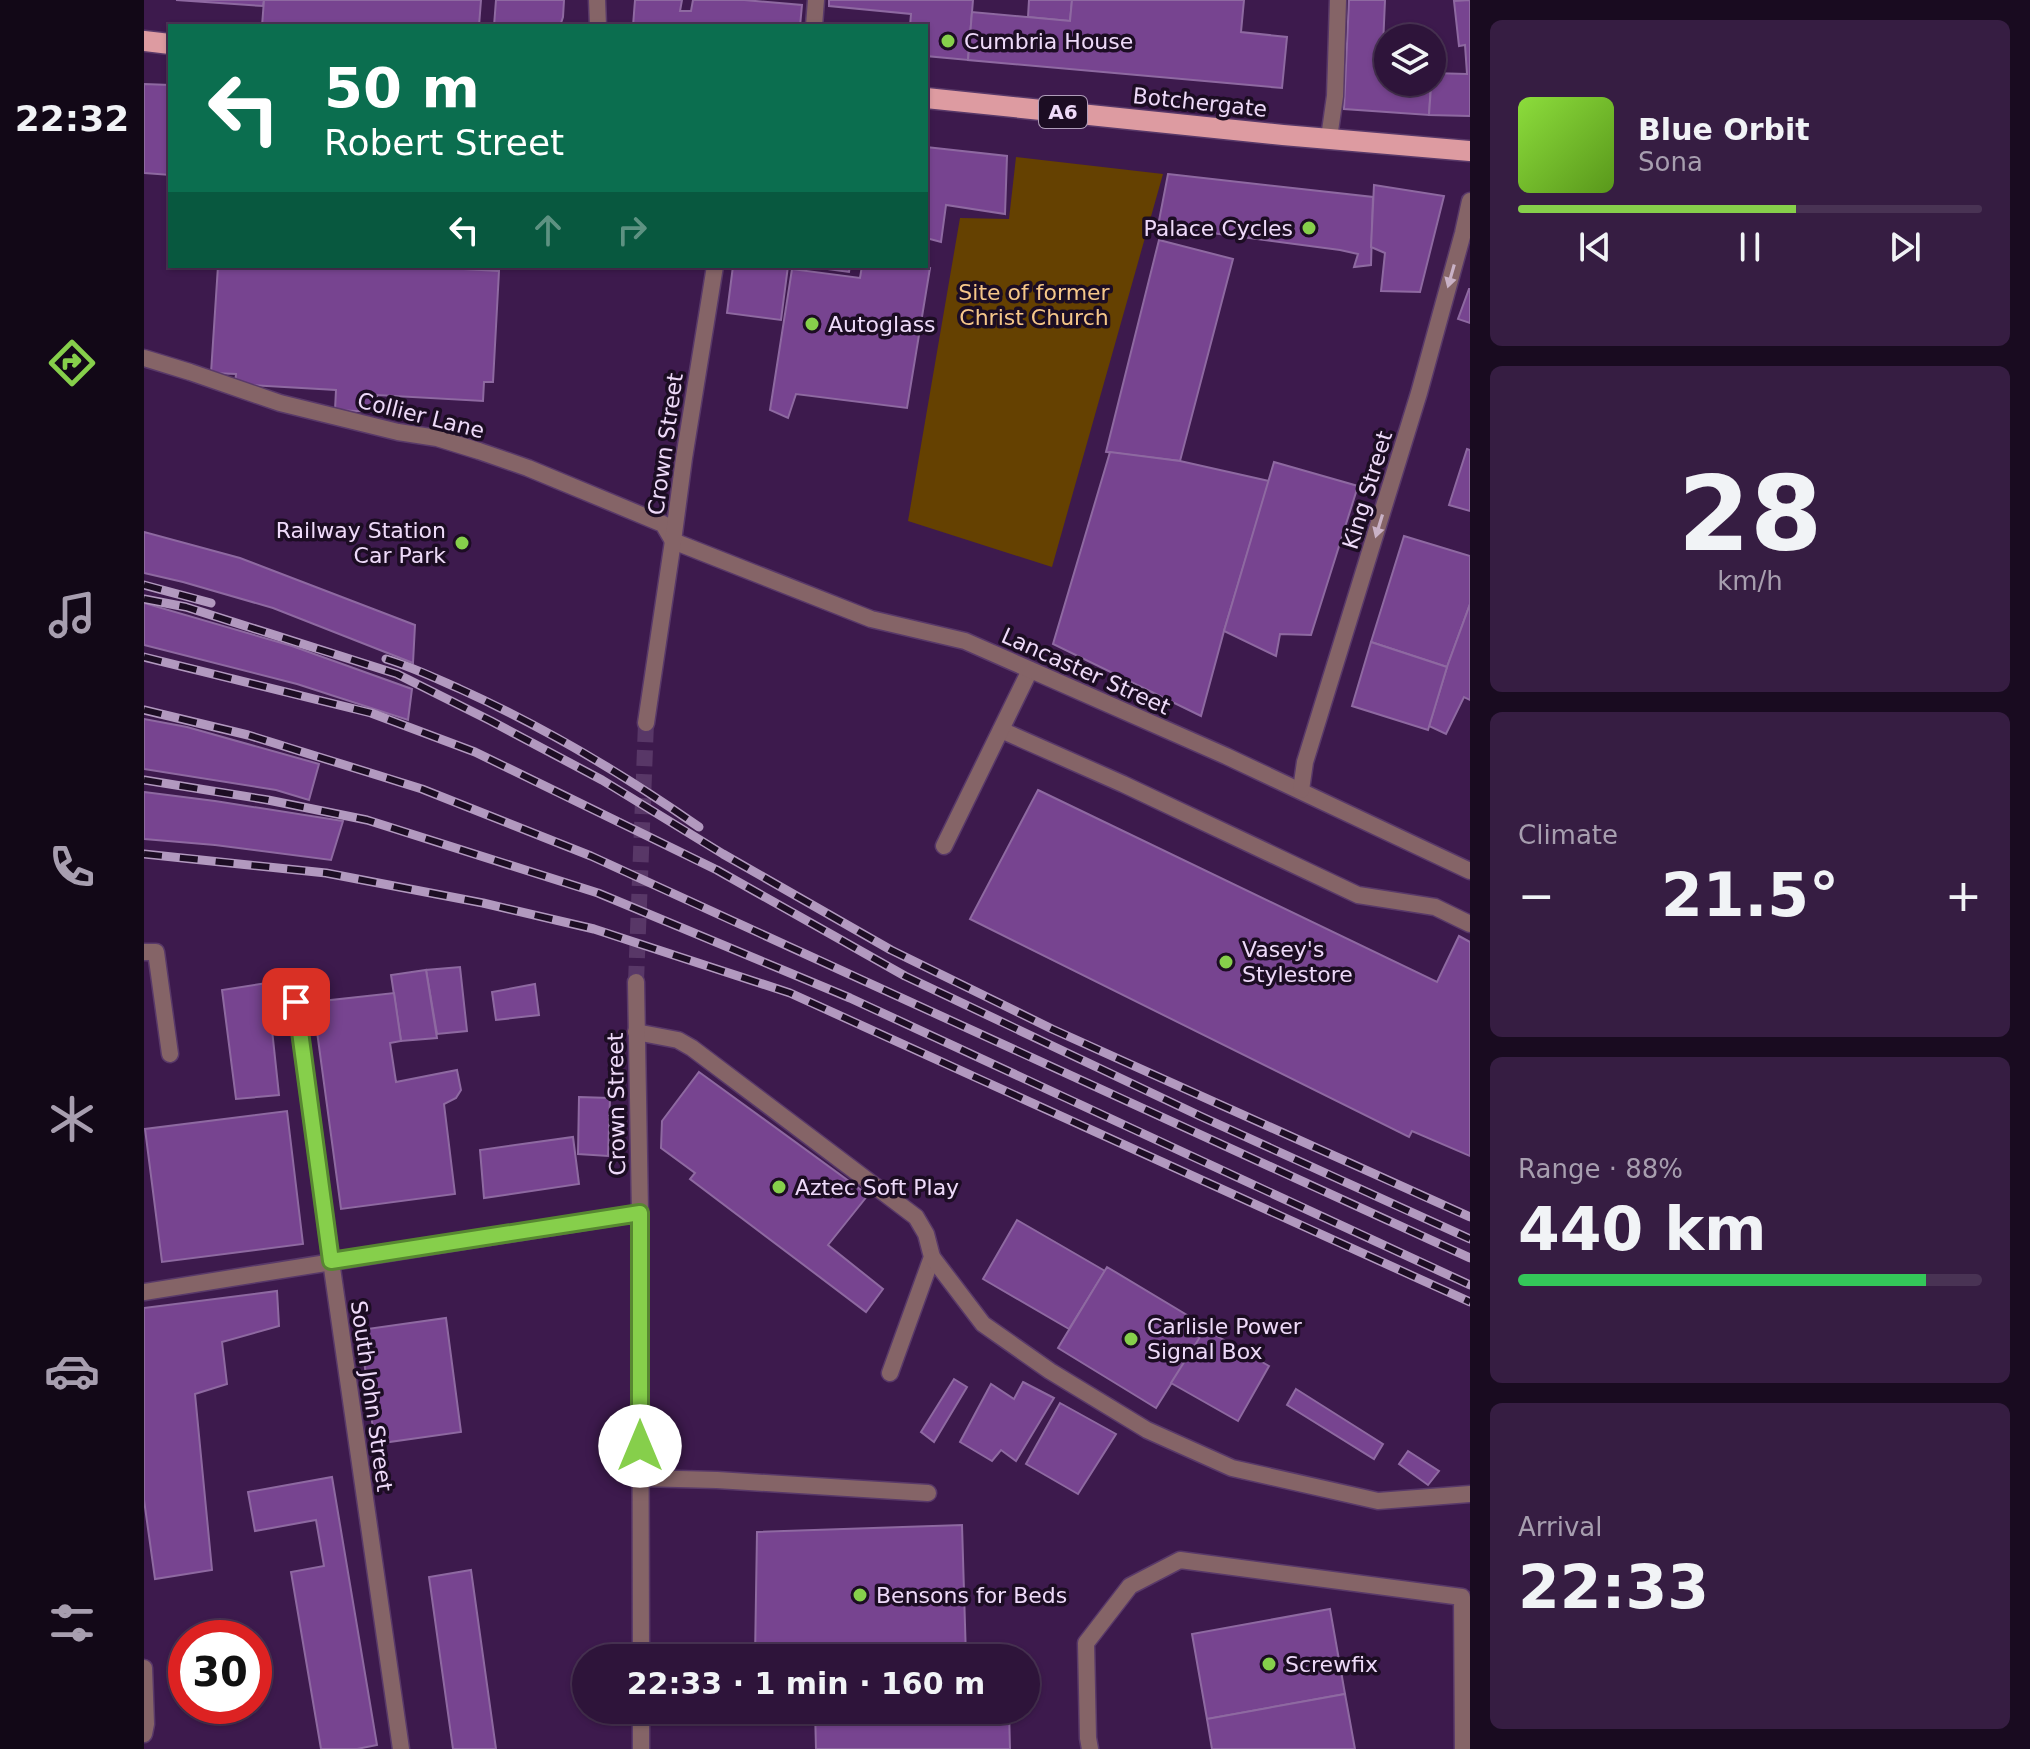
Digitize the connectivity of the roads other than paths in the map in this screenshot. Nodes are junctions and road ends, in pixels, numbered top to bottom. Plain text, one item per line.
1 (597, 0) edge
2 (816, 0) edge
3 (1338, 0) edge
4 (598, 24) edge
5 (814, 24) edge
6 (144, 41) edge
7 (168, 44) edge
8 (928, 98) edge
9 (1329, 138) junction
10 (1470, 151) edge
11 (1470, 201) edge
12 (715, 268) edge
13 (144, 358) edge
14 (673, 541) junction
15 (1030, 670) junction
16 (646, 723) tunnel mouth
17 (1001, 730) junction
18 (1301, 790) junction
19 (944, 846) dead end
20 (1470, 871) edge
21 (1470, 924) edge
22 (144, 952) edge
23 (636, 982) tunnel mouth
24 (296, 1002) dead end
25 (636, 1032) junction
26 (170, 1054) dead end
27 (640, 1213) junction
28 (932, 1257) junction
29 (331, 1261) junction
30 (144, 1292) edge
31 (890, 1373) dead end
32 (640, 1478) junction
33 (928, 1493) dead end
34 (1470, 1494) edge
35 (641, 1644) edge
36 (144, 1668) edge
37 (641, 1724) edge
38 (144, 1734) edge
39 (401, 1749) edge
40 (641, 1749) edge
41 (1090, 1749) edge
42 (1463, 1749) edge

1 - 4 street
2 - 5 street
3 - 9 street
6 - 7 main road
8 - 9 main road, Botchergate / A6
9 - 10 main road, Botchergate / A6
11 -> 18 street, King Street
12 - 14 street, Crown Street
13 - 14 street, Collier Lane
14 - 15 street, Lancaster Street
14 - 16 street, Crown Street
15 - 17 street
15 - 18 street, Lancaster Street
17 - 19 street
17 - 21 street
18 - 20 street, Lancaster Street
22 - 26 street
23 - 25 street, Crown Street
24 - 29 street, South John Street
25 - 27 street, Crown Street
25 - 28 street
27 - 29 street
27 - 32 street, Crown Street
28 - 31 street
28 - 34 street
29 - 30 street
29 - 39 street, South John Street
32 - 33 street
32 - 35 street, Crown Street
36 - 38 street
37 - 40 street
41 - 42 street

